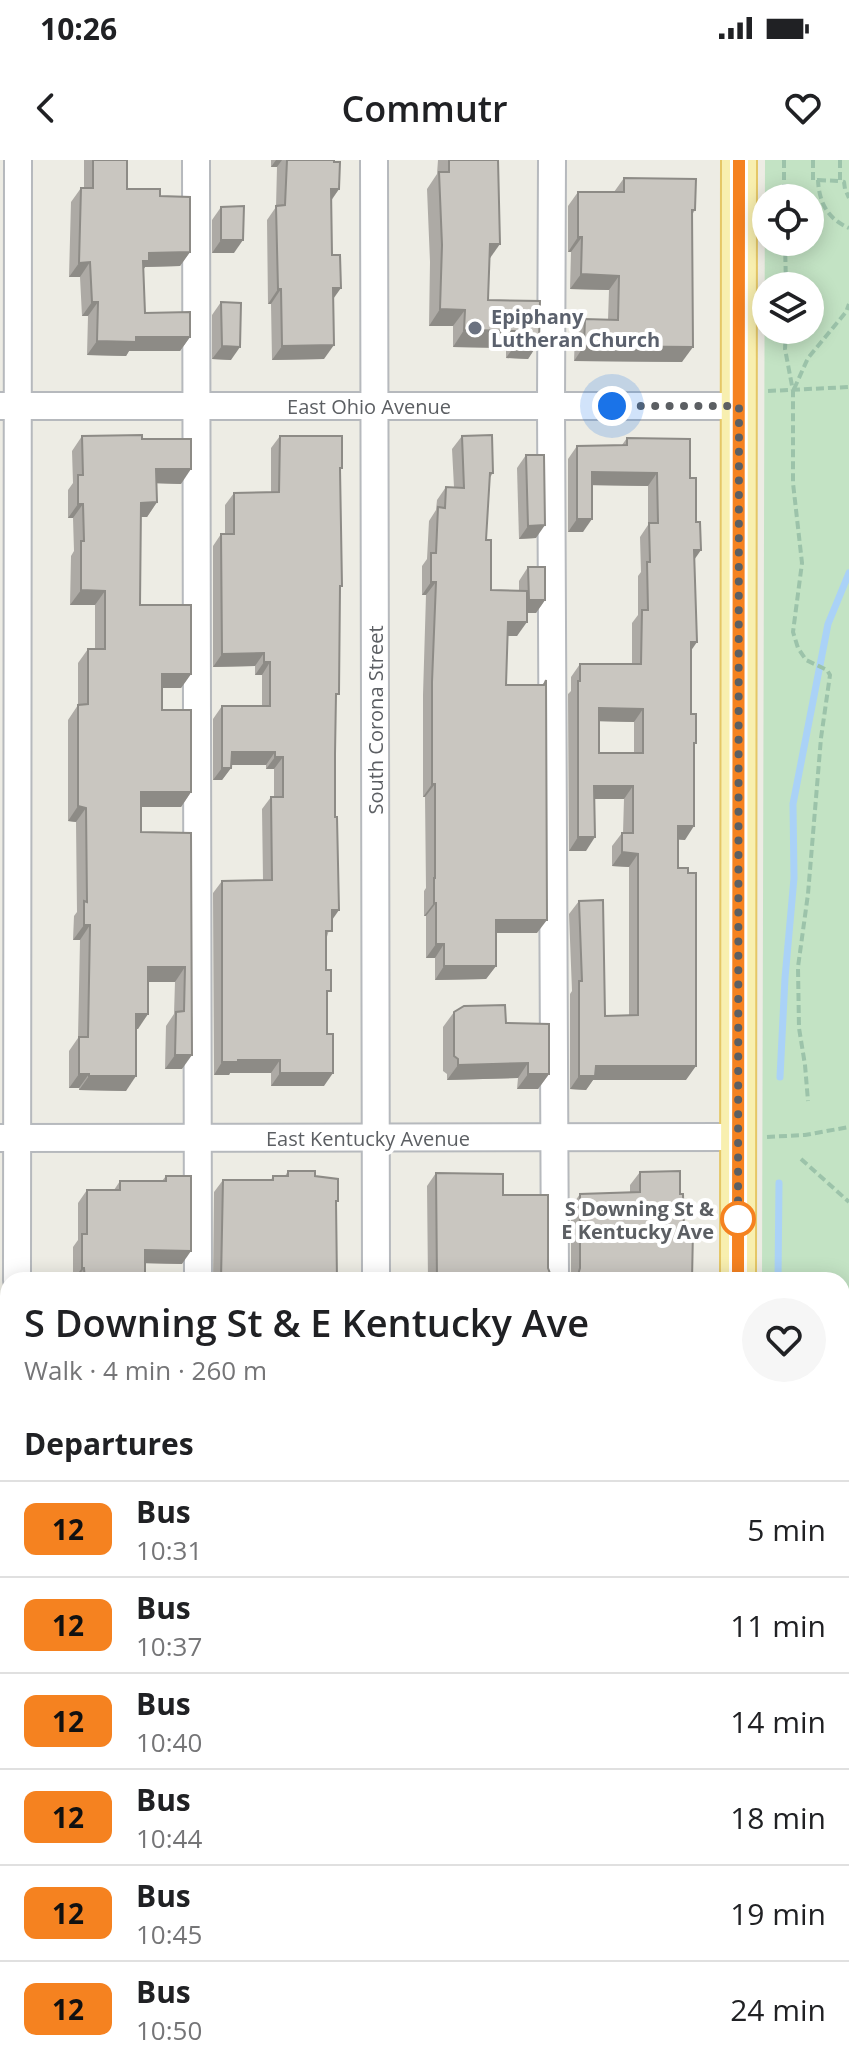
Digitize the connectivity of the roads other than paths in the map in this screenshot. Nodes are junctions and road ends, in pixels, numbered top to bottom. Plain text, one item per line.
1 (18, 160) edge
2 (196, 160) edge
3 (374, 160) edge
4 (552, 160) edge
5 (739, 160) edge
6 (750, 398) junction
7 (9, 406) edge
8 (195, 406) junction
9 (551, 406) junction
10 (375, 407) junction
11 (199, 1137) junction
12 (554, 1137) junction
13 (737, 1137) junction
14 (8, 1138) edge
15 (375, 1138) junction
16 (16, 1272) edge
17 (198, 1272) edge
18 (376, 1272) edge
19 (555, 1272) edge
20 (738, 1272) edge

1 - 7 street
2 - 8 street
3 - 10 street, South Corona Street
4 - 9 street
5 - 6 main road
6 - 9 street, East Ohio Avenue
6 - 13 main road
7 - 8 street, East Ohio Avenue
7 - 14 street
8 - 10 street, East Ohio Avenue
8 - 11 street
9 - 10 street, East Ohio Avenue
9 - 12 street
10 - 15 street, South Corona Street
11 - 14 street, East Kentucky Avenue
11 - 15 street, East Kentucky Avenue
11 - 17 street
12 - 13 street, East Kentucky Avenue
12 - 15 street, East Kentucky Avenue
12 - 19 street
13 - 20 main road
14 - 16 street
15 - 18 street, South Corona Street

